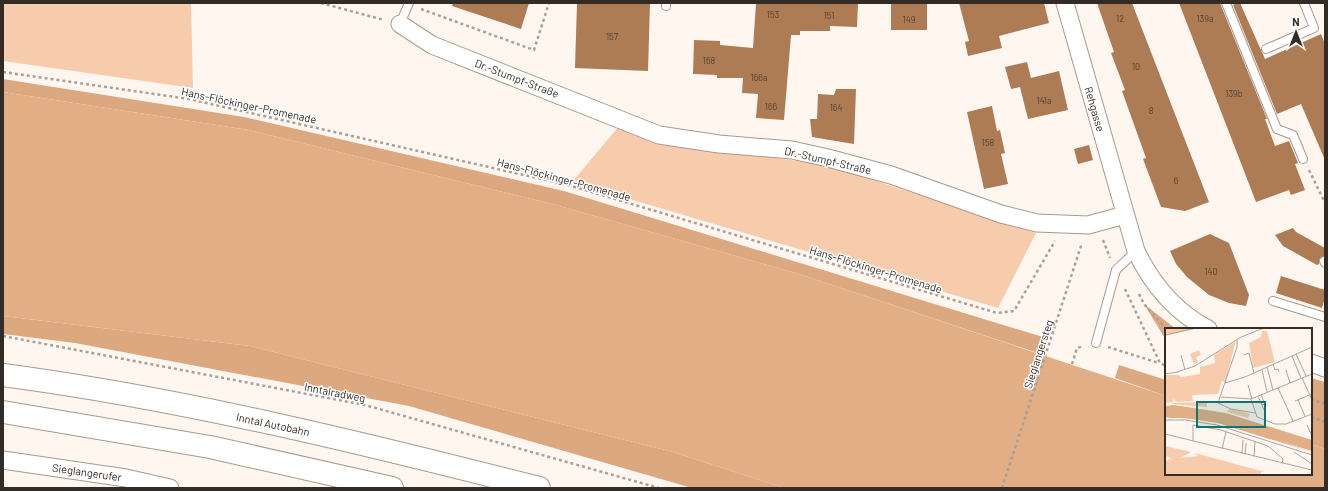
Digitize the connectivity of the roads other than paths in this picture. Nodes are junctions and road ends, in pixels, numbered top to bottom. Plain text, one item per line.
1 (1065, 3) edge
2 (1226, 3) edge
3 (1304, 3) edge
4 (409, 4) edge
5 (400, 24) joint
6 (1266, 49) dead end
7 (1303, 159) road end
8 (1125, 215) junction
9 (1136, 251) junction
10 (1273, 301) dead end
11 (1325, 317) edge
12 (1206, 328) edge
13 (1096, 343) road end
14 (1312, 364) edge
15 (1325, 368) edge
16 (3, 375) edge
17 (3, 412) edge
18 (3, 460) edge
19 (170, 488) edge
20 (392, 488) edge
21 (539, 488) edge

1 - 8 street, Rehgasse
2 - 7 lane
3 - 6 lane
4 - 5 lane
5 - 8 street, Dr.-Stumpf-Straße
8 - 9 street
9 - 12 street
9 - 13 lane
10 - 11 lane
14 - 15 street
16 - 21 highway, Inntal Autobahn
17 - 20 highway
18 - 19 street, Sieglangerufer

